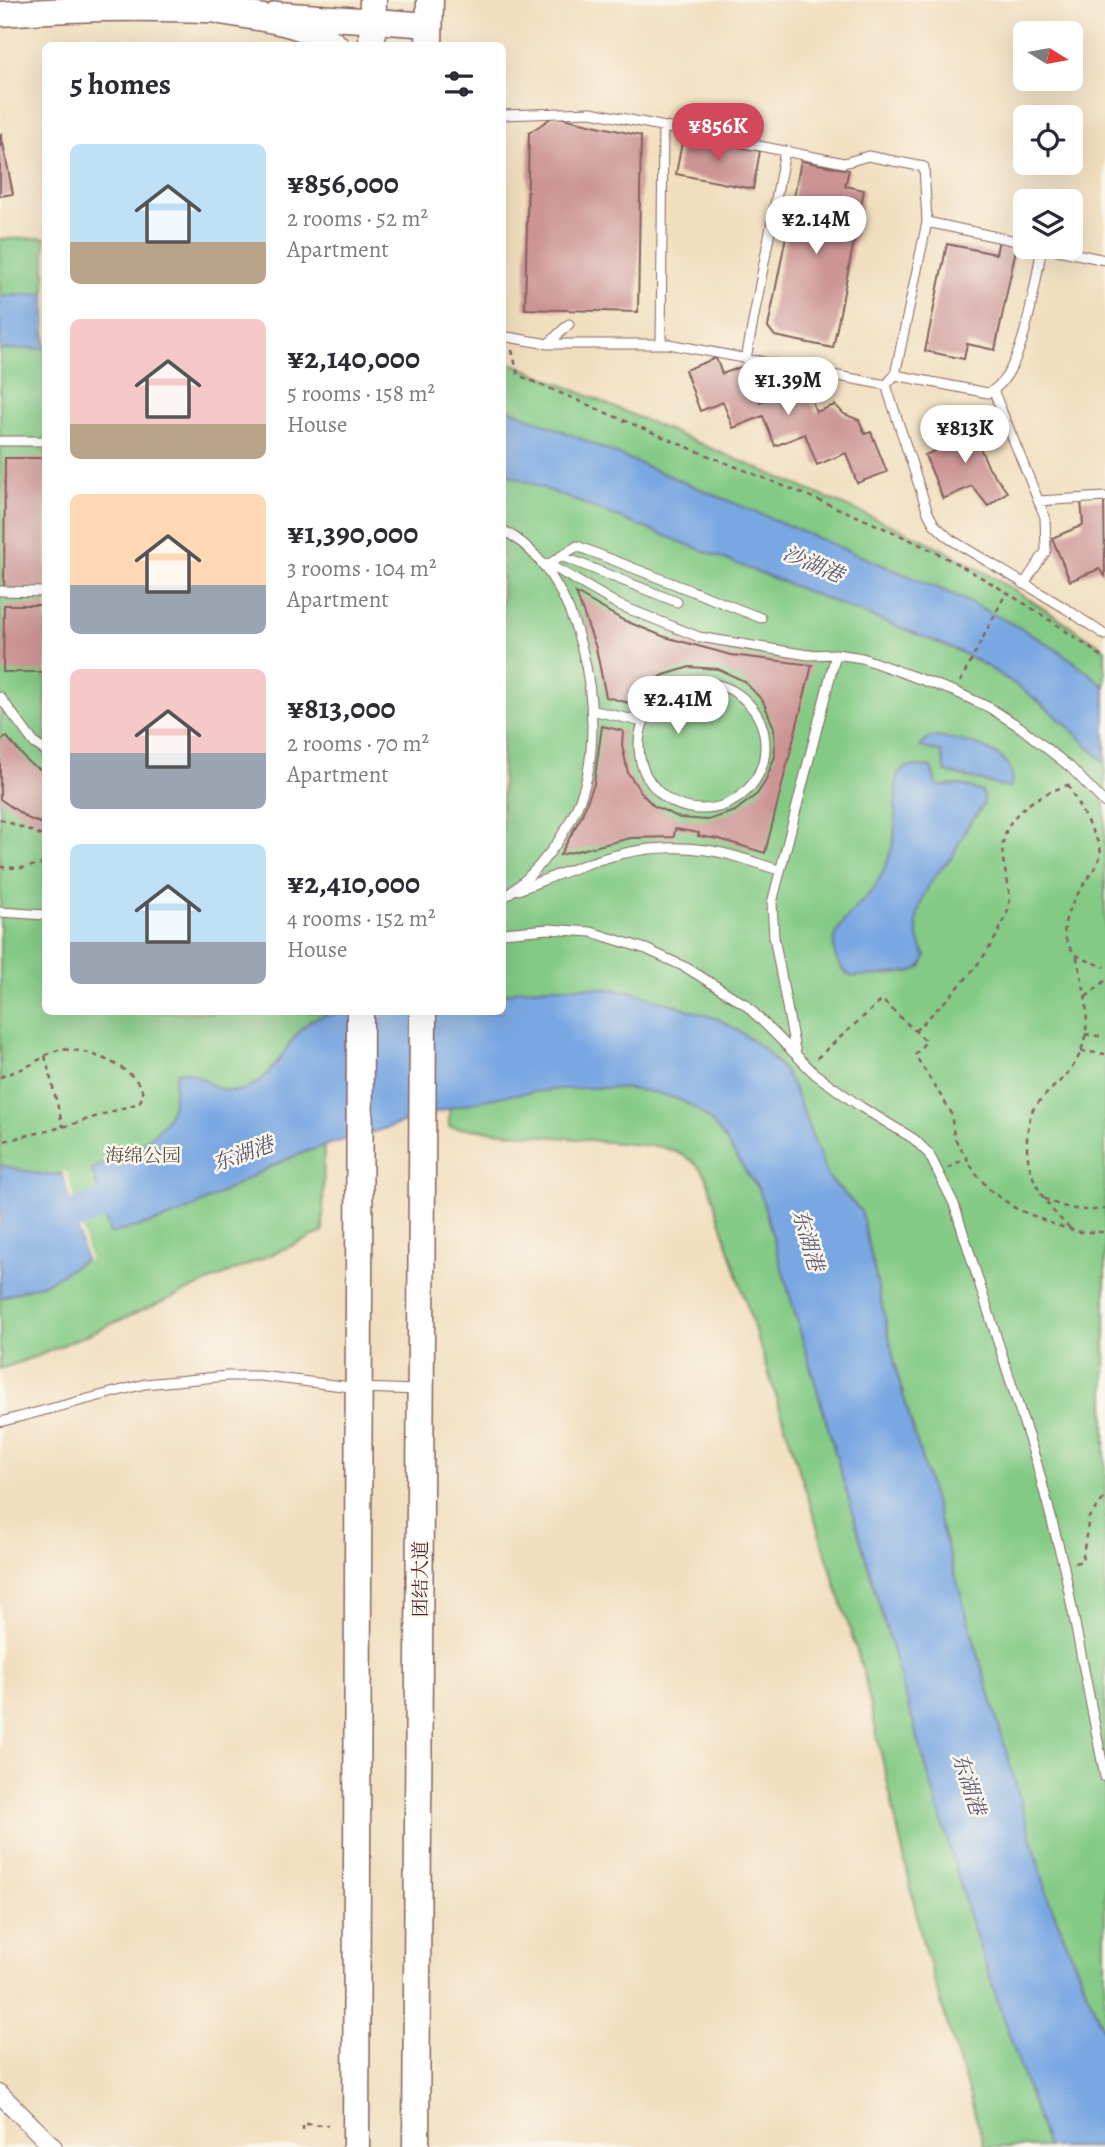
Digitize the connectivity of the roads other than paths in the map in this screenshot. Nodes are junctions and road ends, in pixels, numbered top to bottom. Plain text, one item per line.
1 (221, 11) junction
2 (0, 14) edge
3 (373, 22) edge
4 (430, 23) edge
5 (330, 42) edge
6 (506, 115) edge
7 (663, 127) junction
8 (785, 151) junction
9 (927, 222) junction
10 (1013, 240) edge
11 (1083, 255) edge
12 (1040, 259) edge
13 (1105, 260) edge
14 (569, 324) dead end
15 (506, 337) edge
16 (548, 344) junction
17 (661, 344) junction
18 (746, 359) junction
19 (895, 375) junction
20 (886, 385) junction
21 (993, 390) junction
22 (0, 441) edge
23 (42, 441) edge
24 (1105, 497) edge
25 (1038, 501) junction
26 (506, 533) edge
27 (561, 556) junction
28 (546, 566) junction
29 (1024, 584) junction
30 (0, 592) edge
31 (42, 592) edge
32 (677, 602) dead end
33 (761, 618) dead end
34 (1105, 635) edge
35 (836, 654) junction
36 (0, 697) edge
37 (591, 710) junction
38 (643, 722) junction
39 (42, 748) edge
40 (1105, 803) edge
41 (779, 870) junction
42 (511, 893) junction
43 (506, 897) edge
44 (0, 912) edge
45 (42, 914) edge
46 (506, 933) edge
47 (360, 1015) edge
48 (423, 1015) edge
49 (796, 1056) junction
50 (359, 1388) junction
51 (422, 1390) junction
52 (0, 1422) edge
53 (1101, 1742) edge
54 (1105, 1777) edge
55 (0, 2094) edge
56 (53, 2147) edge
57 (356, 2147) edge
58 (416, 2147) edge

1 - 2 street
1 - 3 street
1 - 5 main road
3 - 4 street
6 - 7 lane
7 - 8 lane
7 - 17 lane
8 - 9 lane
8 - 18 lane
9 - 10 lane
9 - 19 lane
11 - 13 lane
12 - 21 lane
14 - 16 lane
15 - 16 lane
16 - 17 lane
17 - 18 lane
18 - 20 lane
19 - 20 lane
19 - 21 lane
20 - 29 lane
21 - 25 lane
22 - 23 lane
24 - 25 lane
25 - 29 lane
26 - 28 lane
27 - 28 lane
27 - 32 lane
27 - 33 lane
28 - 35 lane
28 - 37 lane
29 - 34 lane
30 - 31 lane
35 - 40 lane
35 - 41 lane
36 - 39 lane
37 - 38 lane
37 - 42 lane
38 - 38 lane
41 - 42 lane
41 - 49 lane
42 - 43 lane
44 - 45 lane
46 - 49 lane
47 - 50 main road
48 - 51 main road, 团结大道
49 - 53 lane
50 - 51 lane
50 - 52 lane
50 - 57 main road
51 - 58 main road, 团结大道
53 - 54 lane
55 - 56 street

